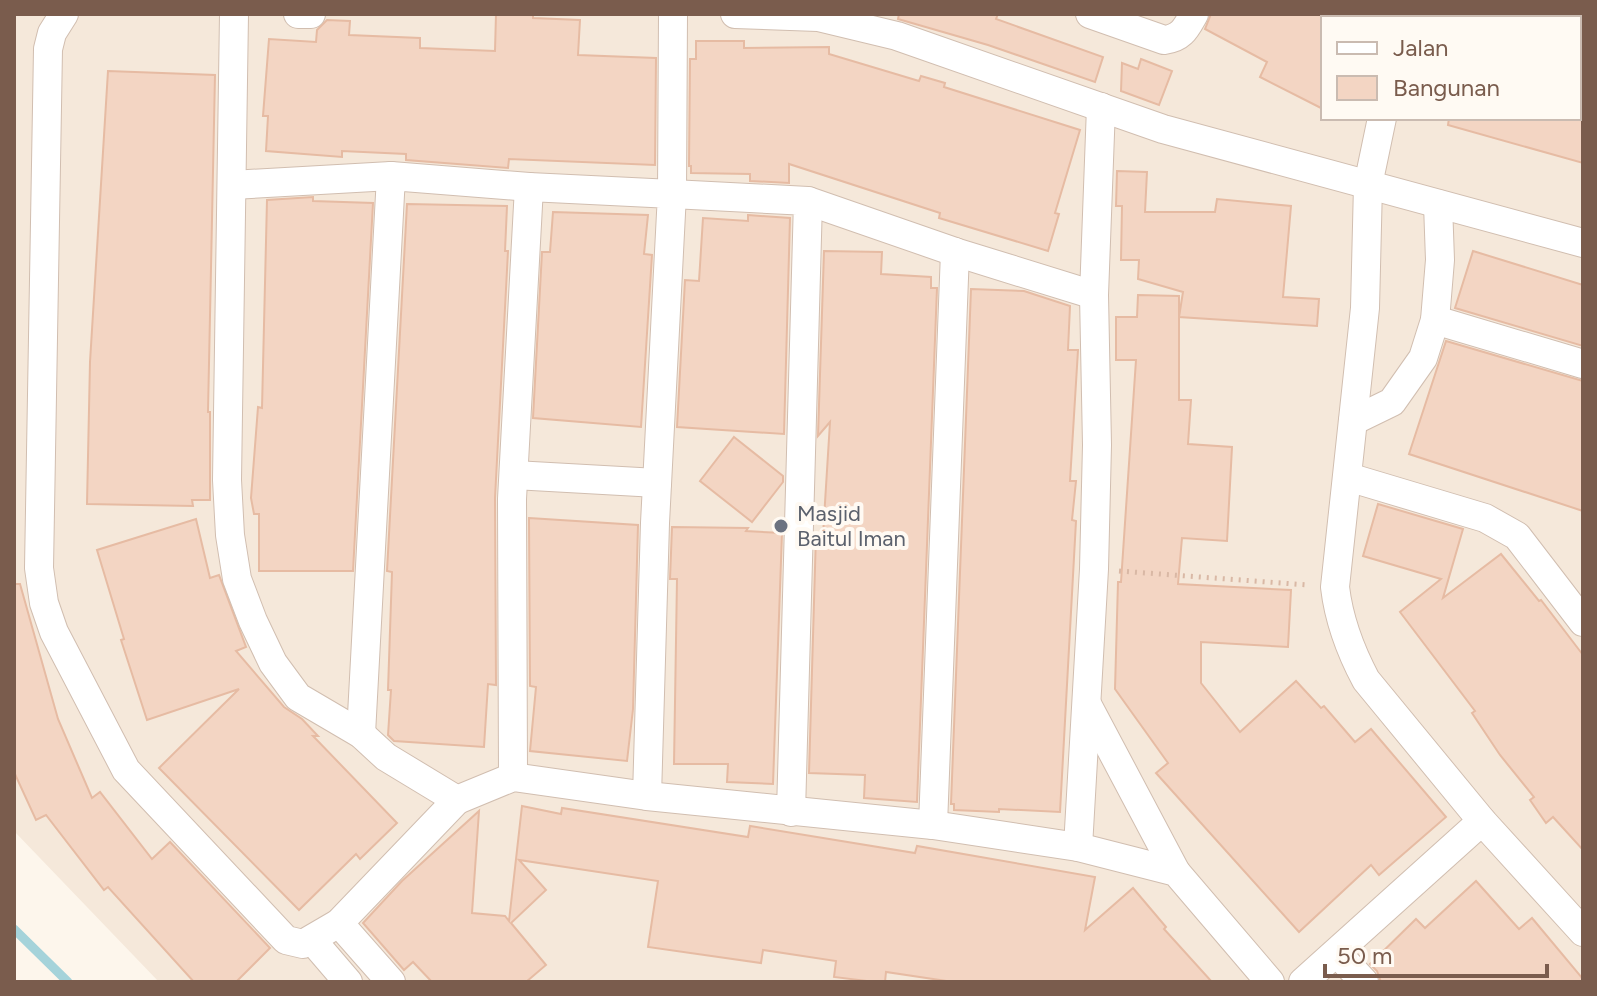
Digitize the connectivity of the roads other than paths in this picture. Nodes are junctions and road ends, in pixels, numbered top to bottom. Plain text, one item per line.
1 (64, 14) edge
2 (234, 14) edge
3 (298, 14) edge
4 (309, 14) edge
5 (673, 14) edge
6 (735, 14) edge
7 (1090, 14) edge
8 (1194, 14) edge
9 (1101, 107) junction
10 (1382, 120) edge
11 (391, 176) junction
12 (232, 185) junction
13 (1368, 185) junction
14 (529, 187) junction
15 (672, 194) junction
16 (808, 201) junction
17 (1438, 204) junction
18 (1583, 243) edge
19 (955, 252) junction
20 (1094, 295) junction
21 (1435, 320) junction
22 (1583, 364) edge
23 (1353, 421) junction
24 (514, 475) junction
25 (1348, 477) junction
26 (657, 483) junction
27 (1582, 620) edge
28 (1087, 706) junction
29 (361, 734) junction
30 (513, 777) junction
31 (647, 796) junction
32 (457, 800) junction
33 (791, 812) junction
34 (1482, 821) junction
35 (933, 825) junction
36 (1078, 847) junction
37 (1176, 872) junction
38 (339, 923) junction
39 (1583, 932) edge
40 (312, 940) junction
41 (1337, 953) junction
42 (348, 982) edge
43 (391, 982) edge
44 (1270, 982) edge
45 (1303, 982) edge
46 (1364, 982) edge

1 - 40 street
2 - 12 street
3 - 4 street
5 - 15 street
6 - 9 street
7 - 8 street
9 - 13 street
9 - 20 street
10 - 13 street
11 - 12 street
11 - 14 street
11 - 29 street
12 - 29 street
13 - 17 street
13 - 23 street
14 - 15 street
14 - 24 street
15 - 16 street
15 - 26 street
16 - 19 street
16 - 33 street
17 - 18 street
17 - 21 street
19 - 20 street
19 - 35 street
20 - 28 street
21 - 22 street
21 - 23 street
23 - 25 street
24 - 26 street
24 - 30 street
25 - 27 street
25 - 34 street
26 - 31 street
28 - 36 street
28 - 37 street
29 - 32 street
30 - 31 street
30 - 32 street
31 - 33 street
32 - 38 street
33 - 35 street
34 - 39 street
34 - 41 street
35 - 36 street
36 - 37 street
37 - 44 street
38 - 40 street
38 - 43 street
40 - 42 street
41 - 45 street
41 - 46 street

